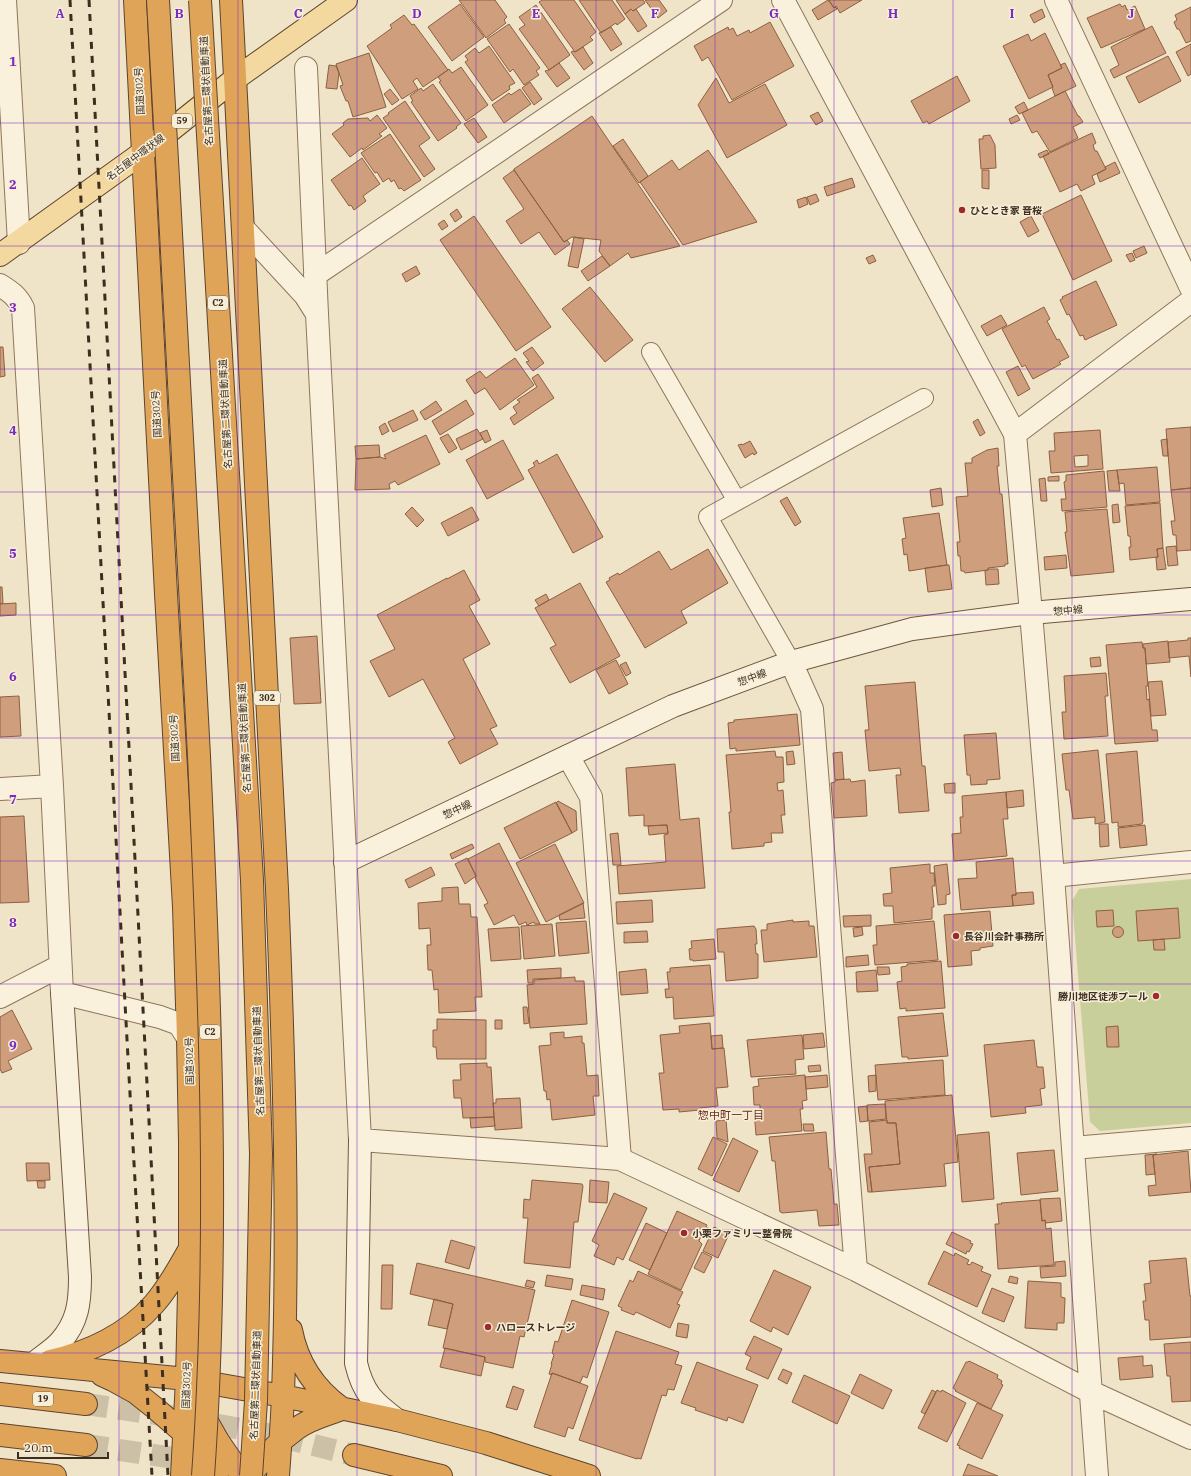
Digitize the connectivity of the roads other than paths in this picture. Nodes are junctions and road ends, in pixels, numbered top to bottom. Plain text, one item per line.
1 (5, 0) edge
2 (135, 0) edge
3 (158, 0) edge
4 (200, 0) edge
5 (231, 0) edge
6 (721, 0) edge
7 (783, 0) edge
8 (1061, 1) edge
9 (334, 4) edge
10 (306, 68) dead end
11 (235, 79) junction
12 (142, 153) junction
13 (243, 228) junction
14 (19, 243) junction
15 (0, 255) edge
16 (315, 275) junction
17 (0, 285) edge
18 (1191, 288) edge
19 (1191, 301) edge
20 (317, 314) junction
21 (651, 352) dead end
22 (924, 398) dead end
23 (1015, 434) junction
24 (737, 501) junction
25 (1191, 599) edge
26 (1031, 613) junction
27 (791, 662) junction
28 (568, 756) junction
29 (52, 786) junction
30 (0, 789) edge
31 (345, 862) junction
32 (1191, 862) edge
33 (1053, 876) junction
34 (60, 966) junction
35 (62, 993) junction
36 (0, 997) edge
37 (188, 1038) junction
38 (1191, 1138) edge
39 (360, 1140) junction
40 (1073, 1148) junction
41 (620, 1159) junction
42 (190, 1248) junction
43 (856, 1270) junction
44 (285, 1301) junction
45 (0, 1361) edge
46 (33, 1364) junction
47 (88, 1369) junction
48 (187, 1379) junction
49 (1091, 1392) junction
50 (0, 1394) edge
51 (283, 1396) junction
52 (86, 1404) tunnel mouth
53 (342, 1409) junction
54 (397, 1420) junction
55 (184, 1433) junction
56 (0, 1435) edge
57 (1191, 1438) edge
58 (280, 1442) junction
59 (86, 1445) tunnel mouth
60 (354, 1455) tunnel mouth
61 (0, 1470) edge
62 (225, 1474) edge
63 (55, 1476) edge
64 (182, 1476) edge
65 (202, 1476) edge
66 (251, 1476) edge
67 (278, 1476) edge
68 (441, 1476) edge
69 (589, 1476) edge
70 (1097, 1476) edge

1 - 14 street
2 - 12 highway, 国道302号
3 - 65 highway, C2, bridge
4 - 66 highway, 名古屋第二環状自動車道 / C2, bridge
5 - 11 highway, 302
6 - 16 street
7 - 23 street
8 - 18 street
9 - 11 main road, 名古屋中環状線 / 59
10 - 16 street
11 - 12 main road, 名古屋中環状線 / 59
11 - 13 highway, 302
12 - 14 main road, 名古屋中環状線 / 59
12 - 37 highway, 国道302号
13 - 20 street
13 - 44 highway, 302
14 - 15 main road, 名古屋中環状線 / 59
16 - 20 street
17 - 29 street
19 - 23 street
20 - 31 street
21 - 24 lane
22 - 24 lane
23 - 26 street
24 - 27 lane
25 - 26 street, 惣中線
26 - 27 street, 惣中線
26 - 33 street
27 - 28 street, 惣中線
27 - 43 street
28 - 31 street, 惣中線
28 - 41 street
29 - 30 street
29 - 34 street
31 - 39 street
32 - 33 street
33 - 40 street
34 - 35 street
34 - 36 street
35 - 37 street
35 - 46 street
37 - 42 highway, 国道302号
38 - 40 street
39 - 41 street
39 - 54 street
40 - 49 street
41 - 43 street
42 - 46 highway
42 - 48 highway, 国道302号
43 - 49 street
44 - 51 highway, 302
44 - 53 highway
45 - 46 highway
46 - 47 highway
47 - 48 highway
47 - 55 highway
48 - 51 highway
48 - 55 highway, 国道302号
48 - 62 highway
49 - 57 street
49 - 70 street
50 - 52 highway, 19
51 - 53 highway
51 - 58 highway, 302
51 - 62 highway
53 - 54 highway
53 - 58 highway
54 - 69 highway
55 - 62 highway
55 - 64 highway, 国道302号
56 - 59 highway
58 - 66 highway
58 - 67 highway, 302
60 - 68 highway
61 - 63 highway

